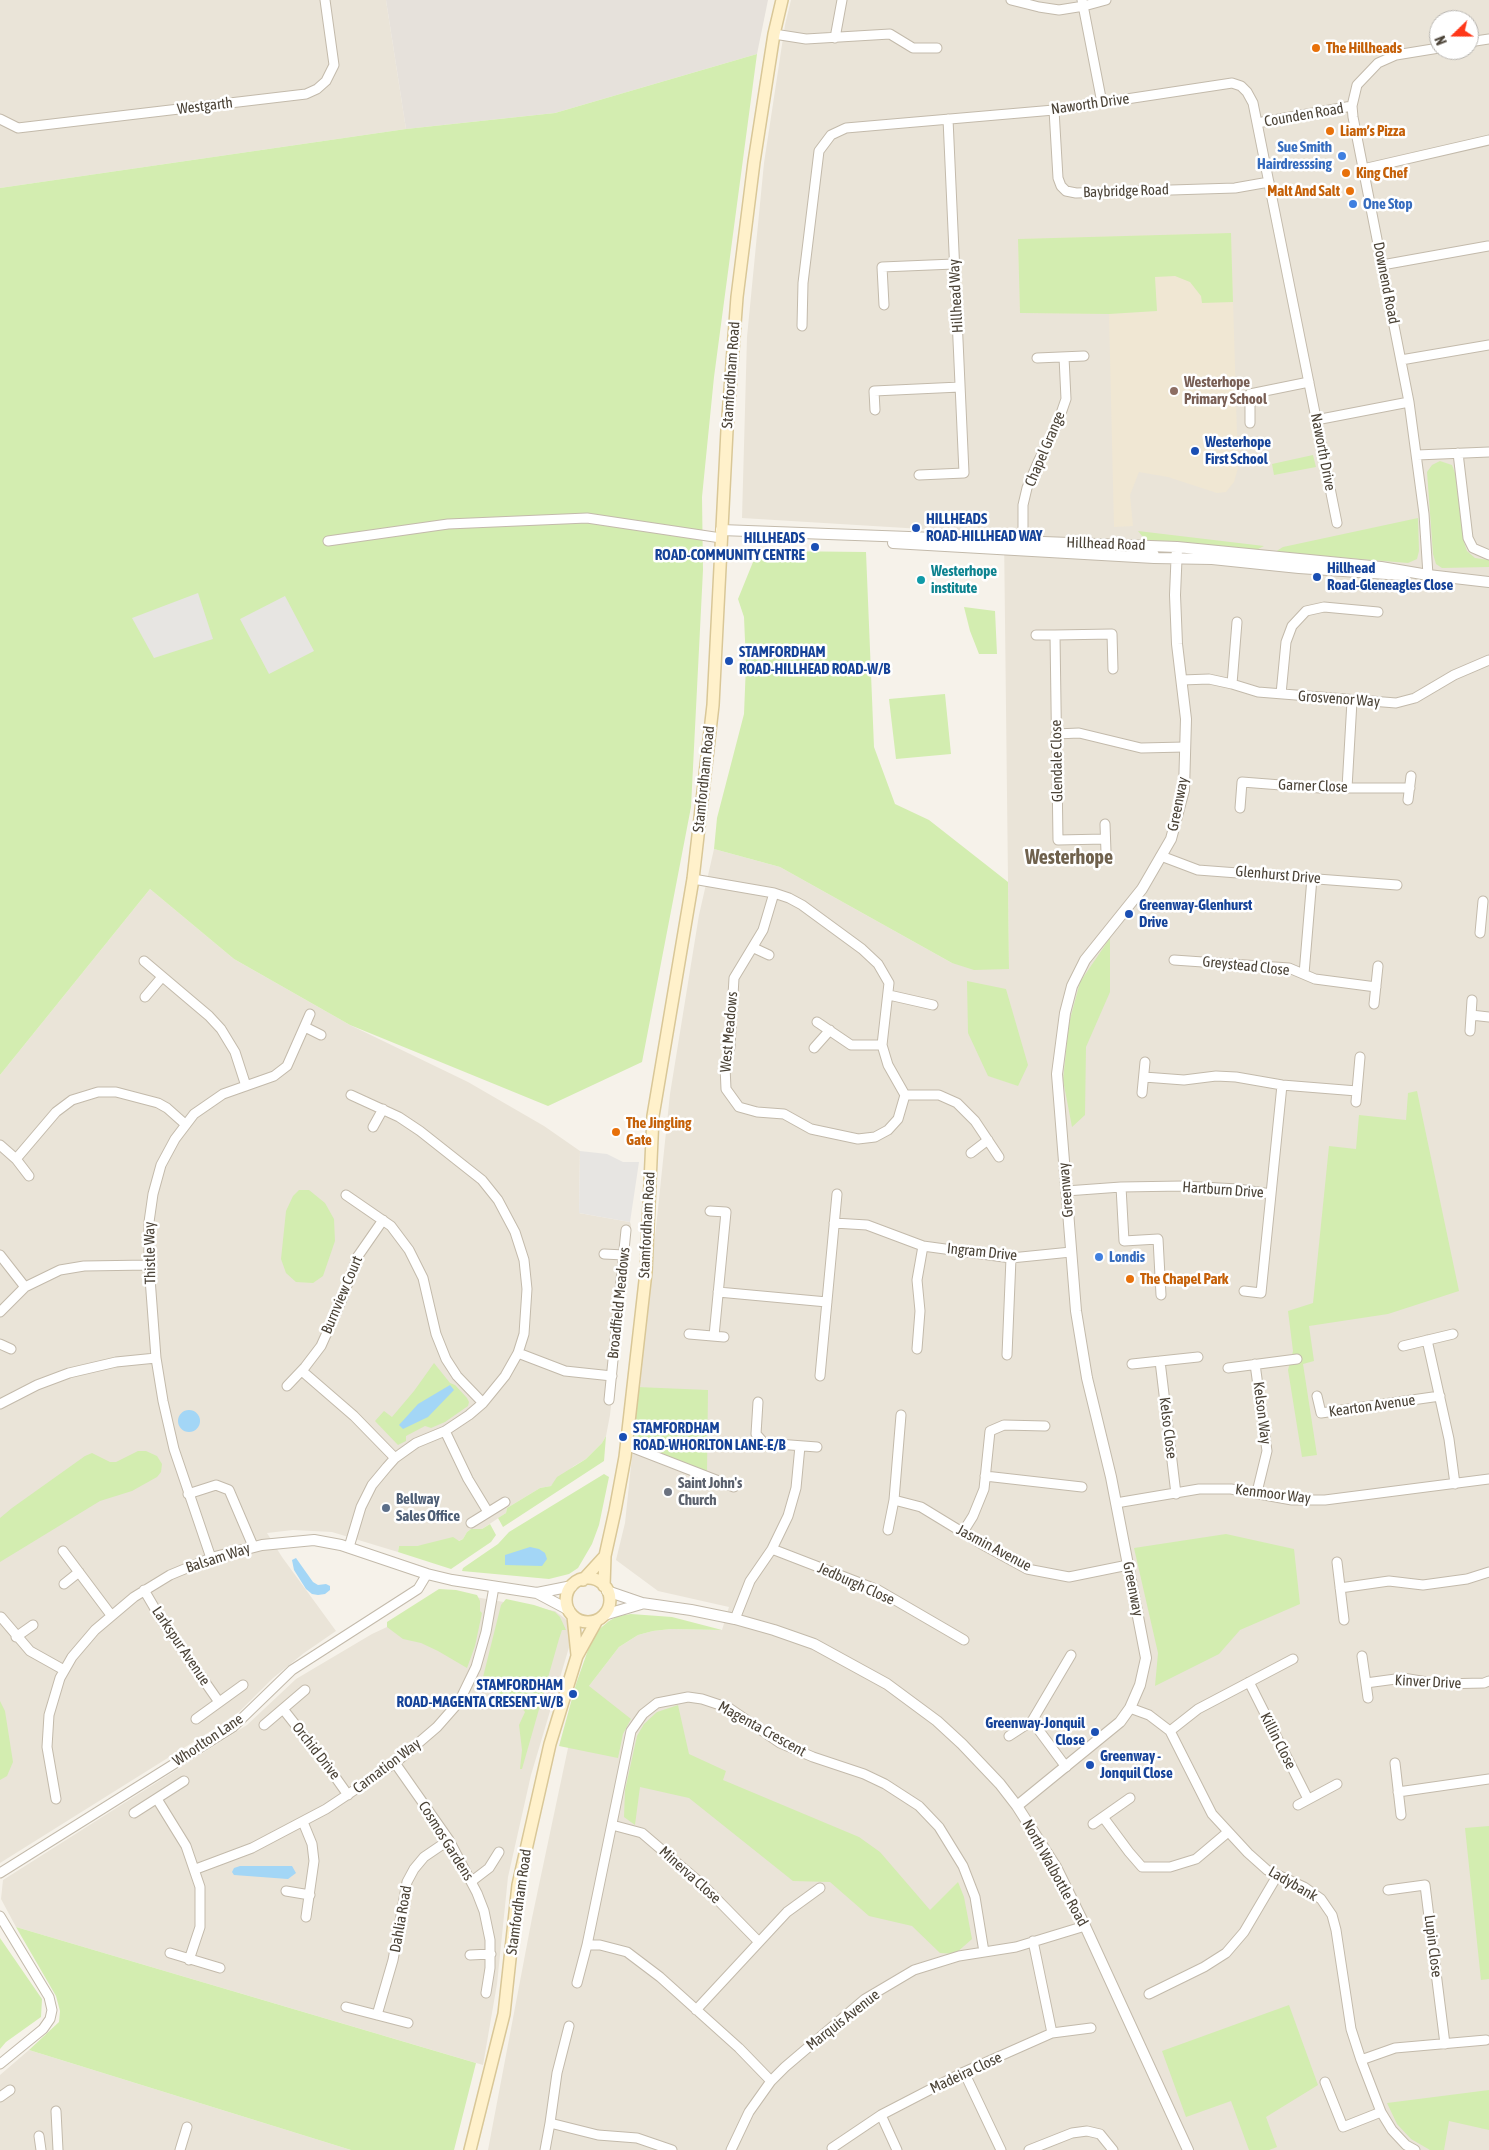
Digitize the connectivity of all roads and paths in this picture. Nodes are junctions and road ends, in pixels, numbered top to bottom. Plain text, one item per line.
1 (325, 0) edge
2 (782, 0) edge
3 (842, 0) edge
4 (1011, 0) edge
5 (1106, 0) edge
6 (1083, 3) edge
7 (774, 34) junction
8 (835, 38) junction
9 (937, 48) dead end
10 (1429, 50) edge
11 (1102, 103) junction
12 (1352, 106) junction
13 (1054, 110) junction
14 (0, 119) edge
15 (948, 119) junction
16 (1257, 123) junction
17 (1489, 140) edge
18 (1363, 169) junction
19 (1268, 182) junction
20 (1488, 246) dead end
21 (954, 264) junction
22 (1382, 265) junction
23 (884, 306) dead end
24 (802, 326) dead end
25 (1489, 345) edge
26 (1084, 356) dead end
27 (1064, 357) junction
28 (1037, 358) dead end
29 (1401, 360) junction
30 (1308, 382) junction
31 (960, 387) junction
32 (1409, 402) junction
33 (874, 410) dead end
34 (1316, 420) junction
35 (1250, 423) dead end
36 (1489, 452) edge
37 (1458, 453) junction
38 (1417, 455) junction
39 (919, 475) dead end
40 (1337, 523) dead end
41 (792, 533) junction
42 (721, 534) junction
43 (328, 541) dead end
44 (1023, 541) junction
45 (1014, 550) junction
46 (1032, 551) junction
47 (1177, 552) junction
48 (1489, 554) edge
49 (1428, 575) junction
50 (1489, 582) edge
51 (1378, 612) dead end
52 (1237, 622) dead end
53 (1036, 635) dead end
54 (1055, 635) junction
55 (1489, 660) edge
56 (1113, 669) dead end
57 (1182, 680) junction
58 (1232, 684) junction
59 (1281, 694) junction
60 (1352, 700) junction
61 (1056, 734) junction
62 (1185, 747) junction
63 (1411, 776) dead end
64 (1346, 788) junction
65 (1410, 788) junction
66 (1408, 800) dead end
67 (1240, 808) dead end
68 (1105, 824) dead end
69 (1105, 839) junction
70 (1106, 852) dead end
71 (1161, 856) junction
72 (1312, 878) junction
73 (693, 879) junction
74 (1397, 885) dead end
75 (774, 893) junction
76 (1483, 900) dead end
77 (1485, 919) edge
78 (1480, 933) dead end
79 (754, 948) junction
80 (769, 955) dead end
81 (1174, 960) dead end
82 (144, 962) dead end
83 (1378, 966) dead end
84 (1304, 974) junction
85 (162, 976) junction
86 (1376, 987) junction
87 (889, 995) junction
88 (145, 997) dead end
89 (1472, 1000) dead end
90 (1374, 1004) dead end
91 (933, 1005) dead end
92 (310, 1014) dead end
93 (1471, 1015) junction
94 (1489, 1017) edge
95 (817, 1022) dead end
96 (305, 1027) junction
97 (830, 1030) junction
98 (1470, 1031) dead end
99 (321, 1035) dead end
100 (882, 1044) junction
101 (814, 1048) dead end
102 (1360, 1057) dead end
103 (1145, 1062) dead end
104 (1144, 1077) junction
105 (1282, 1085) junction
106 (246, 1086) junction
107 (1357, 1091) junction
108 (1142, 1092) dead end
109 (351, 1095) dead end
110 (905, 1095) junction
111 (1356, 1102) dead end
112 (383, 1109) junction
113 (185, 1124) junction
114 (373, 1127) dead end
115 (988, 1140) junction
116 (0, 1145) edge
117 (970, 1152) dead end
118 (999, 1157) dead end
119 (16, 1159) junction
120 (29, 1176) dead end
121 (1121, 1186) junction
122 (1066, 1191) junction
123 (837, 1194) dead end
124 (1271, 1194) junction
125 (346, 1195) dead end
126 (710, 1210) dead end
127 (383, 1220) junction
128 (834, 1224) junction
129 (626, 1230) dead end
130 (923, 1246) junction
131 (1071, 1252) junction
132 (604, 1254) dead end
133 (0, 1255) edge
134 (624, 1255) junction
135 (1011, 1258) junction
136 (149, 1265) junction
137 (25, 1286) junction
138 (1244, 1291) dead end
139 (718, 1292) junction
140 (1160, 1294) dead end
141 (827, 1302) junction
142 (0, 1312) edge
143 (689, 1334) dead end
144 (1453, 1334) dead end
145 (714, 1336) junction
146 (724, 1337) dead end
147 (1427, 1340) junction
148 (0, 1344) edge
149 (1403, 1346) dead end
150 (11, 1349) dead end
151 (916, 1349) dead end
152 (518, 1353) junction
153 (1007, 1355) dead end
154 (1198, 1357) dead end
155 (156, 1358) junction
156 (1297, 1359) dead end
157 (1160, 1361) junction
158 (1132, 1364) dead end
159 (1255, 1364) junction
160 (1228, 1368) dead end
161 (302, 1371) junction
162 (612, 1376) junction
163 (820, 1376) dead end
164 (287, 1386) dead end
165 (1317, 1396) dead end
166 (1440, 1396) junction
167 (609, 1400) dead end
168 (758, 1402) dead end
169 (483, 1403) junction
170 (0, 1404) edge
171 (901, 1415) dead end
172 (1045, 1426) dead end
173 (445, 1431) junction
174 (626, 1445) junction
175 (800, 1446) junction
176 (817, 1447) dead end
177 (395, 1458) junction
178 (985, 1476) junction
179 (1489, 1479) edge
180 (1455, 1484) junction
181 (734, 1487) dead end
182 (1082, 1487) dead end
183 (1257, 1492) junction
184 (188, 1494) junction
185 (1176, 1494) junction
186 (894, 1500) junction
187 (505, 1502) dead end
188 (1116, 1503) junction
189 (488, 1512) junction
190 (471, 1523) dead end
191 (888, 1530) dead end
192 (963, 1532) junction
193 (253, 1546) junction
194 (349, 1547) junction
195 (772, 1549) junction
196 (63, 1551) dead end
197 (605, 1556) junction
198 (211, 1558) junction
199 (1337, 1562) dead end
200 (1128, 1565) junction
201 (79, 1572) junction
202 (1489, 1572) edge
203 (427, 1574) junction
204 (583, 1580) junction
205 (64, 1584) dead end
206 (572, 1586) junction
207 (494, 1587) junction
208 (606, 1588) junction
209 (1340, 1588) junction
210 (144, 1590) junction
211 (537, 1593) junction
212 (642, 1603) junction
213 (571, 1613) junction
214 (112, 1615) junction
215 (1, 1617) dead end
216 (601, 1618) junction
217 (735, 1619) junction
218 (1344, 1620) dead end
219 (33, 1624) dead end
220 (16, 1637) junction
221 (964, 1640) dead end
222 (1071, 1655) dead end
223 (577, 1656) junction
224 (1362, 1656) dead end
225 (1293, 1659) dead end
226 (64, 1670) junction
227 (1489, 1681) edge
228 (1248, 1682) junction
229 (1366, 1683) junction
230 (243, 1685) dead end
231 (305, 1690) dead end
232 (1368, 1698) dead end
233 (219, 1702) junction
234 (1130, 1708) junction
235 (282, 1709) junction
236 (196, 1719) dead end
237 (1032, 1721) junction
238 (264, 1724) dead end
239 (1170, 1731) junction
240 (1009, 1736) dead end
241 (1395, 1762) dead end
242 (395, 1763) junction
243 (1066, 1767) junction
244 (1489, 1779) edge
245 (184, 1781) dead end
246 (1337, 1784) dead end
247 (1398, 1792) junction
248 (348, 1795) junction
249 (1130, 1798) dead end
250 (56, 1799) dead end
251 (156, 1799) junction
252 (1308, 1799) junction
253 (1298, 1805) dead end
254 (1017, 1806) junction
255 (134, 1813) dead end
256 (1401, 1815) dead end
257 (1103, 1817) junction
258 (303, 1822) junction
259 (1093, 1824) dead end
260 (612, 1825) junction
261 (1228, 1832) junction
262 (449, 1840) junction
263 (498, 1852) dead end
264 (196, 1869) junction
265 (0, 1873) edge
266 (1277, 1876) junction
267 (472, 1881) junction
268 (820, 1888) dead end
269 (1388, 1890) dead end
270 (286, 1891) dead end
271 (310, 1895) junction
272 (0, 1916) edge
273 (306, 1916) dead end
274 (1085, 1926) junction
275 (758, 1941) junction
276 (1033, 1942) junction
277 (587, 1945) junction
278 (984, 1952) junction
279 (170, 1953) dead end
280 (490, 1954) junction
281 (470, 1955) dead end
282 (189, 1960) junction
283 (220, 1968) dead end
284 (577, 1983) dead end
285 (486, 1993) dead end
286 (1149, 1994) dead end
287 (346, 2007) dead end
288 (696, 2010) junction
289 (377, 2015) junction
290 (408, 2022) dead end
291 (569, 2026) dead end
292 (1091, 2028) dead end
293 (1052, 2032) junction
294 (1486, 2040) dead end
295 (1445, 2044) junction
296 (1361, 2060) junction
297 (0, 2064) edge
298 (964, 2072) junction
299 (772, 2081) junction
300 (1325, 2082) dead end
301 (10, 2090) dead end
302 (0, 2097) edge
303 (56, 2111) dead end
304 (1381, 2112) junction
305 (882, 2114) junction
306 (550, 2123) junction
307 (187, 2127) dead end
308 (39, 2136) dead end
309 (832, 2148) dead end
310 (1405, 2148) edge
311 (41, 2150) edge
312 (58, 2150) edge
313 (180, 2150) edge
314 (470, 2150) edge
315 (545, 2150) edge
316 (672, 2150) edge
317 (731, 2150) edge
318 (897, 2150) edge
319 (1001, 2150) edge
320 (1029, 2150) edge
321 (1113, 2150) edge
322 (1188, 2150) edge
323 (1415, 2150) edge

1 - 14 street, Westgarth
2 - 7 main road, Stamfordham Road
3 - 8 street
4 - 6 street
5 - 6 street
6 - 11 street
7 - 8 street
7 - 42 main road, Stamfordham Road
8 - 9 street
10 - 12 street, Downend Road
11 - 13 street, Naworth Drive
11 - 16 street, Naworth Drive
12 - 16 street, Counden Road
12 - 18 street, Downend Road
13 - 15 street, Naworth Drive
13 - 19 street, Baybridge Road
15 - 21 street, Hillhead Way
15 - 24 street, Naworth Drive
16 - 19 street, Naworth Drive
17 - 18 street
18 - 22 street, Downend Road
19 - 30 street, Naworth Drive
20 - 22 street
21 - 23 street
21 - 31 street, Hillhead Way
22 - 29 street, Downend Road
25 - 29 street
26 - 27 street
27 - 28 street
27 - 44 street, Chapel Grange
29 - 32 street, Downend Road
30 - 34 street, Naworth Drive
30 - 35 street
31 - 33 street
31 - 39 street, Hillhead Way
32 - 34 street
32 - 38 street, Downend Road
34 - 40 street, Naworth Drive
36 - 37 street
37 - 38 street
37 - 48 street
38 - 49 street, Downend Road
41 - 42 street, Hillhead Road
41 - 44 street, Hillhead Road
41 - 45 street
42 - 43 street
42 - 73 main road, Stamfordham Road
44 - 45 street
44 - 46 street
44 - 47 street, Hillhead Road
45 - 46 street
46 - 47 street
47 - 49 street, Hillhead Road
47 - 57 street, Greenway
49 - 50 street, Hillhead Road
51 - 59 street
52 - 58 street
53 - 54 street
54 - 56 street
54 - 61 street, Glendale Close
55 - 60 street, Grosvenor Way
57 - 58 street, Grosvenor Way
57 - 62 street, Greenway
58 - 59 street, Grosvenor Way
59 - 60 street, Grosvenor Way
60 - 64 street
61 - 62 street
61 - 69 street, Glendale Close
62 - 71 street, Greenway
63 - 65 street
64 - 65 street, Garner Close
64 - 67 street, Garner Close
65 - 66 street
68 - 69 street
69 - 70 street
71 - 72 street, Glenhurst Drive
71 - 122 street, Greenway
72 - 74 street, Glenhurst Drive
72 - 84 street
73 - 75 street
73 - 174 main road, Stamfordham Road
75 - 79 street, West Meadows
75 - 87 street
76 - 77 street
77 - 78 street
79 - 80 street
79 - 110 street, West Meadows
81 - 84 street, Greystead Close
82 - 85 street
83 - 86 street
84 - 86 street, Greystead Close
85 - 88 street
85 - 106 street
86 - 90 street
87 - 91 street
87 - 100 street
89 - 93 street
92 - 96 street, Thistle Way
93 - 94 street
93 - 98 street
95 - 97 street
96 - 99 street
96 - 106 street, Thistle Way
97 - 100 street
97 - 101 street
100 - 110 street
102 - 107 street
103 - 104 street
104 - 105 street
104 - 108 street
105 - 107 street
105 - 124 street, Hartburn Drive
106 - 113 street, Thistle Way
107 - 111 street
109 - 112 street
110 - 115 street
112 - 114 street
112 - 152 street
113 - 119 street
113 - 136 street, Thistle Way
115 - 117 street
115 - 118 street
116 - 119 street
119 - 120 street
121 - 122 street, Hartburn Drive
121 - 124 street, Hartburn Drive
121 - 140 street
122 - 131 street, Greenway
123 - 128 street
124 - 138 street
125 - 127 street
126 - 139 street
127 - 161 street, Burnview Court
127 - 169 street
128 - 130 street, Ingram Drive
128 - 141 street
129 - 134 street, Broadfield Meadows
130 - 135 street, Ingram Drive
130 - 151 street
131 - 135 street, Ingram Drive
131 - 188 street, Greenway
132 - 134 street
133 - 137 street
134 - 162 street, Broadfield Meadows
135 - 153 street
136 - 137 street
136 - 155 street, Thistle Way
137 - 142 street
139 - 141 street
139 - 145 street
141 - 163 street
143 - 145 street
144 - 147 street
145 - 146 street
147 - 149 street
147 - 166 street
148 - 150 street
152 - 162 street, Broadfield Meadows
152 - 169 street
154 - 157 street
155 - 170 street
155 - 184 street, Thistle Way
156 - 159 street, Kelson Way
157 - 158 street
157 - 185 street, Kelso Close
159 - 160 street, Kelson Way
159 - 183 street, Kelson Way
161 - 164 street, Burnview Court
161 - 177 street
162 - 167 street, Broadfield Meadows
165 - 166 street, Kearton Avenue
166 - 180 street
168 - 175 street
169 - 173 street
171 - 186 street
172 - 178 street
173 - 177 street
173 - 189 street
174 - 181 street
174 - 197 main road, Stamfordham Road
175 - 176 street
175 - 195 street
177 - 194 street
178 - 182 street
178 - 192 street
179 - 180 street, Kenmoor Way
180 - 183 street, Kenmoor Way
183 - 185 street, Kenmoor Way
184 - 193 street
184 - 198 street, Thistle Way
185 - 188 street, Kenmoor Way
186 - 191 street
186 - 192 street, Jasmin Avenue
187 - 189 street
188 - 200 street, Greenway
189 - 190 street
192 - 200 street, Jasmin Avenue
193 - 194 street, Balsam Way
193 - 198 street, Balsam Way
194 - 203 street, Balsam Way
195 - 217 street
195 - 221 street, Jedburgh Close
196 - 201 street
197 - 204 main road, Stamfordham Road
197 - 208 main road, Stamfordham Road
198 - 210 street, Balsam Way
199 - 209 street
200 - 234 street, Greenway
201 - 205 street
201 - 214 street
202 - 209 street
203 - 207 street, Balsam Way
203 - 265 street, Whorlton Lane
204 - 206 main road
204 - 208 main road
206 - 211 street, Balsam Way
206 - 213 main road
207 - 211 street, Balsam Way
207 - 242 street, Carnation Way
208 - 212 street, North Walbottle Road
208 - 216 main road
209 - 218 street
210 - 214 street, Balsam Way
210 - 233 street, Larkspur Avenue
211 - 213 street, Balsam Way
212 - 216 street, North Walbottle Road
212 - 217 street, North Walbottle Road
213 - 216 main road
213 - 223 main road, Stamfordham Road
214 - 226 street, Balsam Way
215 - 220 street
216 - 223 main road, Stamfordham Road
217 - 254 street, North Walbottle Road
219 - 220 street
220 - 226 street
222 - 237 street
223 - 314 main road, Stamfordham Road
224 - 229 street
225 - 228 street
226 - 250 street, Balsam Way
227 - 229 street, Kinver Drive
228 - 239 street
228 - 252 street, Killin Close
229 - 232 street
230 - 233 street, Larkspur Avenue
231 - 235 street, Orchid Drive
233 - 236 street, Larkspur Avenue
234 - 239 street, Ladybank
234 - 243 street, Greenway
235 - 238 street, Orchid Drive
235 - 248 street, Orchid Drive
237 - 240 street
237 - 243 street
239 - 261 street, Ladybank
241 - 247 street
242 - 248 street, Carnation Way
242 - 262 street, Cosmos Gardens
243 - 254 street, Greenway
244 - 247 street
245 - 251 street
246 - 252 street
247 - 256 street
248 - 258 street, Carnation Way
249 - 257 street
251 - 255 street
251 - 264 street
252 - 253 street
254 - 274 street, North Walbottle Road
257 - 259 street
257 - 261 street
258 - 264 street, Carnation Way
258 - 271 street
260 - 275 street, Minerva Close
260 - 277 street, Magenta Crescent
260 - 278 street, Magenta Crescent
261 - 266 street, Ladybank
262 - 267 street, Cosmos Gardens
262 - 289 street, Dahlia Road
263 - 267 street
264 - 282 street
266 - 286 street
266 - 296 street, Ladybank
267 - 280 street, Cosmos Gardens
268 - 275 street
269 - 295 street, Lupin Close
270 - 271 street
271 - 273 street
272 - 297 street
274 - 276 street, Marquis Avenue
274 - 322 street, North Walbottle Road
275 - 288 street
276 - 278 street, Marquis Avenue
276 - 293 street
277 - 284 street, Magenta Crescent
277 - 288 street
278 - 299 street, Marquis Avenue
279 - 282 street
280 - 281 street
280 - 285 street, Cosmos Gardens
282 - 283 street
287 - 289 street
288 - 299 street
289 - 290 street
291 - 306 street
292 - 293 street, Madeira Close
293 - 298 street, Madeira Close
294 - 295 street
295 - 296 street
296 - 304 street, Ladybank
298 - 305 street, Madeira Close
298 - 319 street
299 - 317 street, Marquis Avenue
300 - 304 street
301 - 302 street
303 - 312 street
304 - 310 street, Ladybank
305 - 309 street, Madeira Close
305 - 318 street
306 - 315 street
306 - 316 street
307 - 313 street
308 - 311 street
310 - 323 street, Ladybank
320 - 321 street

